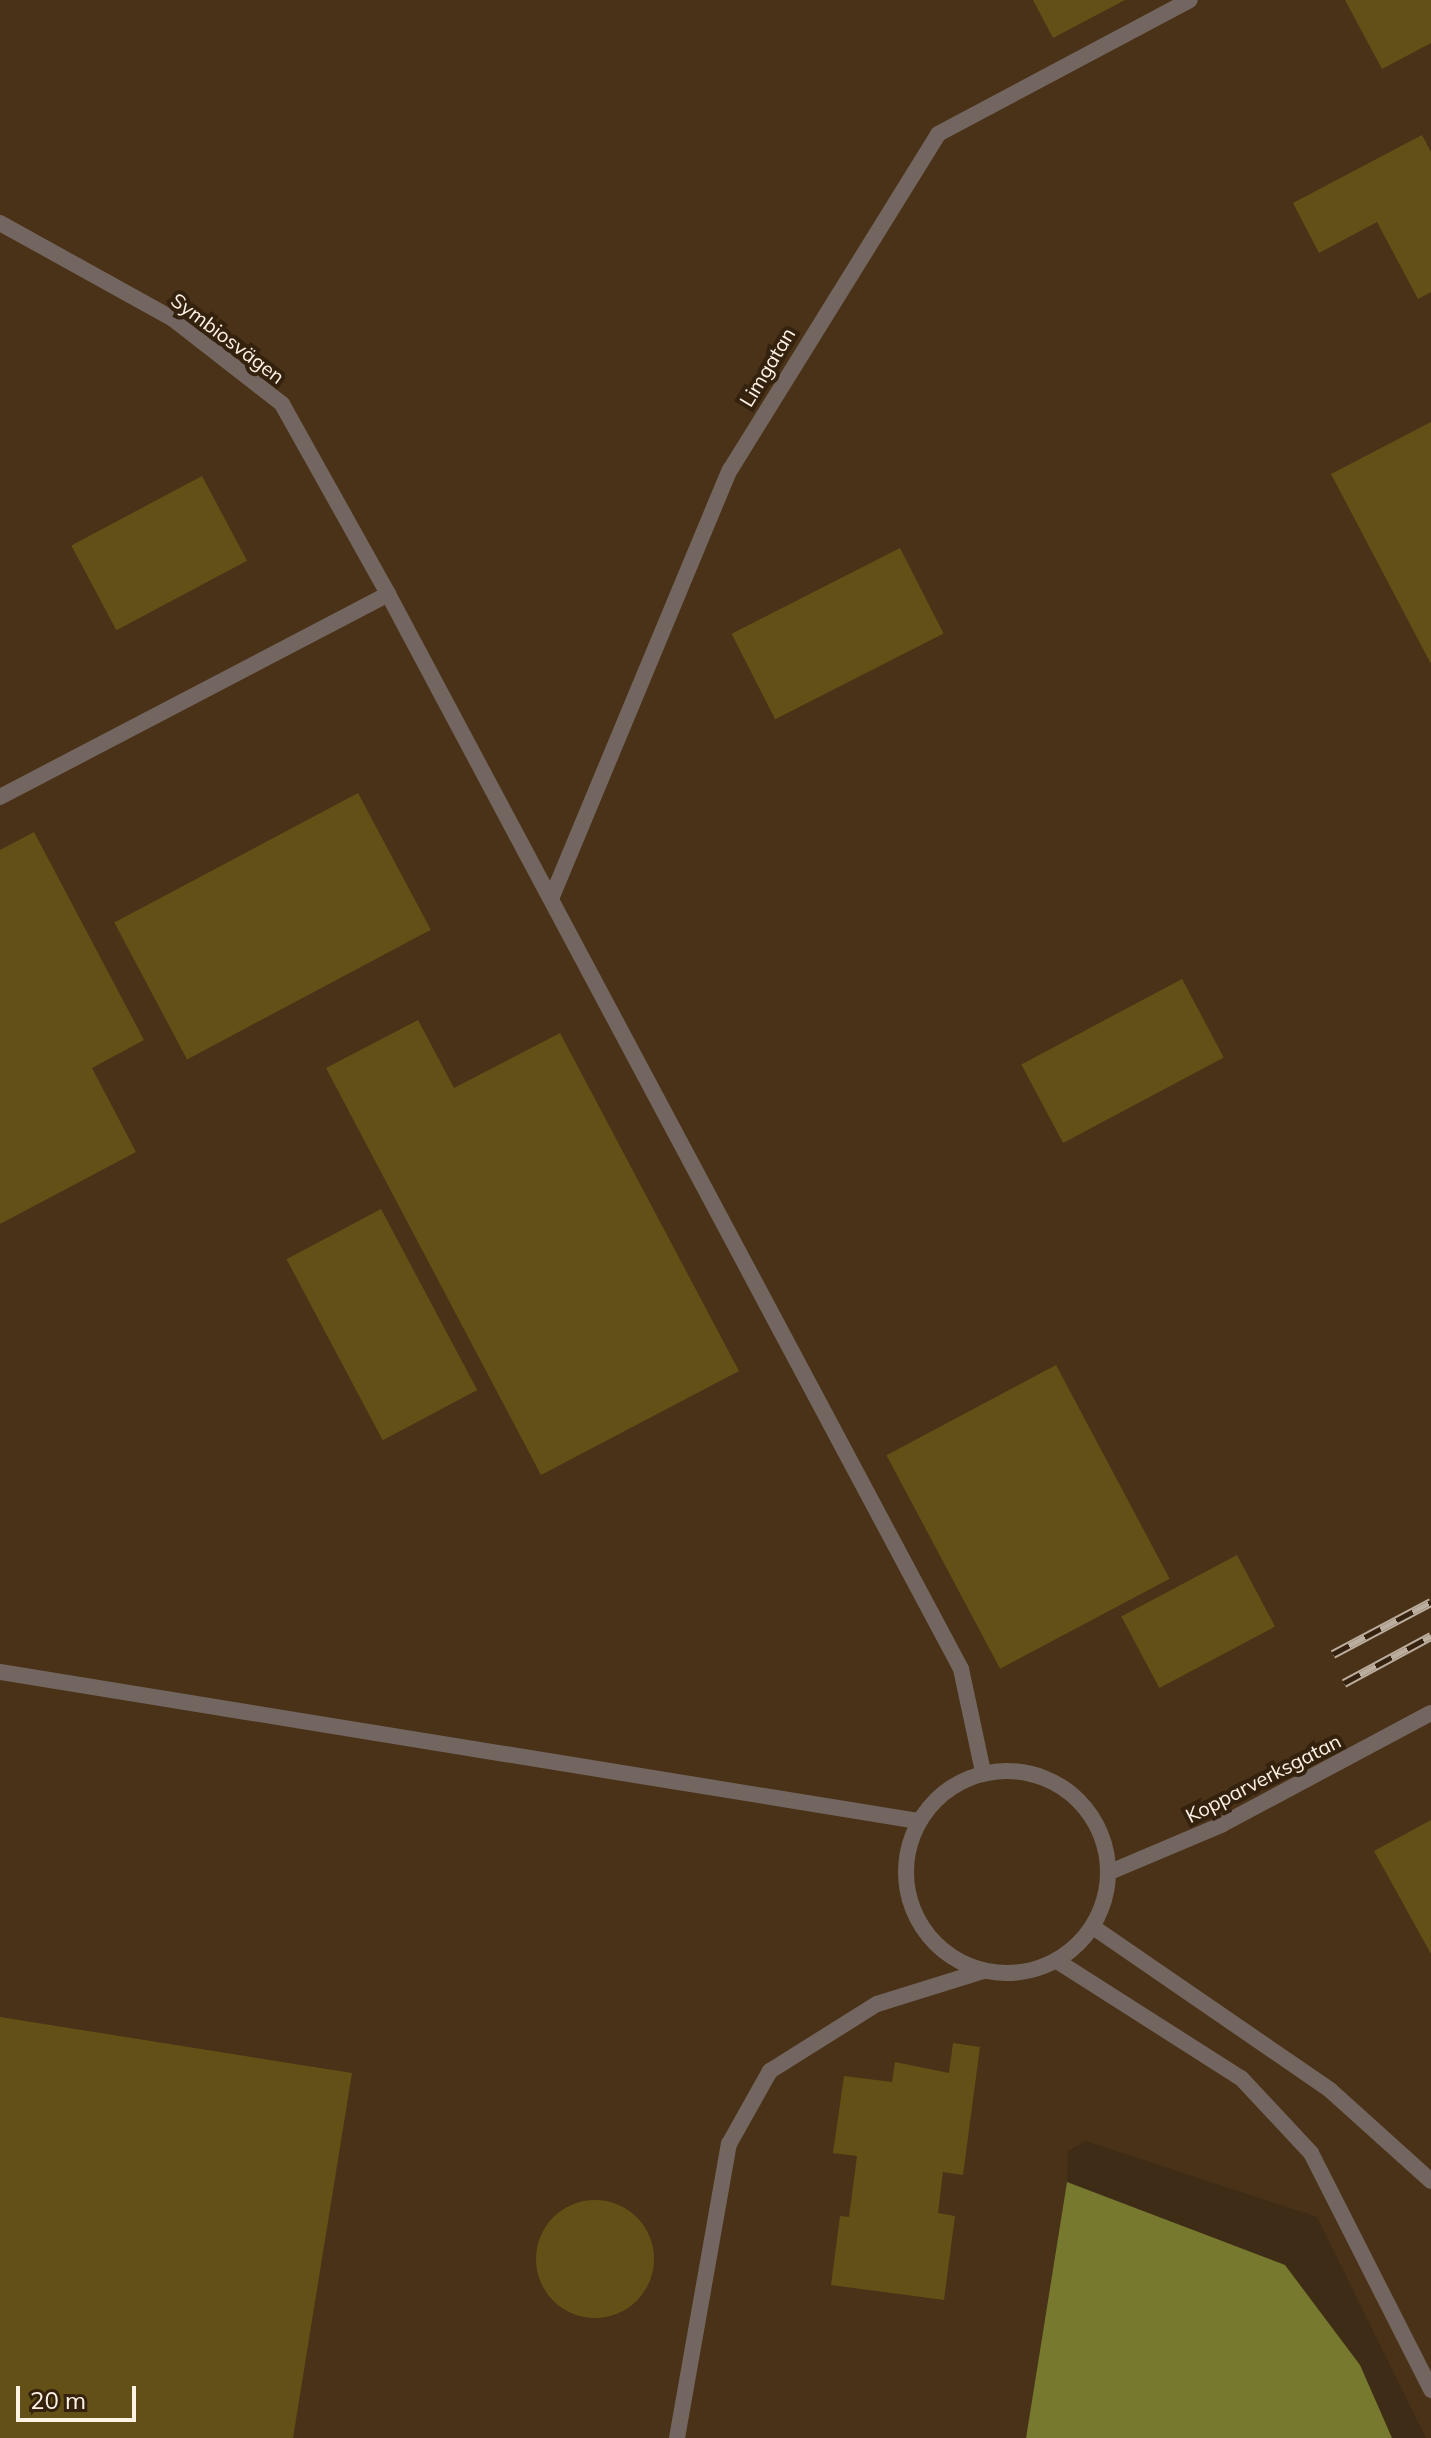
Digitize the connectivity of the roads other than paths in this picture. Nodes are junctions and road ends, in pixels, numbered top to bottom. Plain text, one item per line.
1 (1190, 0) edge
2 (0, 223) edge
3 (388, 594) junction
4 (0, 797) edge
5 (551, 899) junction
6 (0, 1672) edge
7 (1431, 1713) edge
8 (983, 1772) junction
9 (918, 1821) junction
10 (1110, 1872) junction
11 (1093, 1927) junction
12 (1057, 1961) junction
13 (983, 1971) junction
14 (1431, 2181) edge
15 (1431, 2390) edge
16 (677, 2438) edge

1 - 5 lane, Limgatan
2 - 3 lane, Symbiosvägen
3 - 4 lane
3 - 5 lane, Symbiosvägen
5 - 8 lane, Symbiosvägen
6 - 9 lane
7 - 10 lane, Kopparverksgatan
8 - 9 lane
8 - 10 lane
9 - 13 lane
10 - 11 lane
11 - 12 lane
11 - 14 lane
12 - 13 lane
12 - 15 lane
13 - 16 lane

